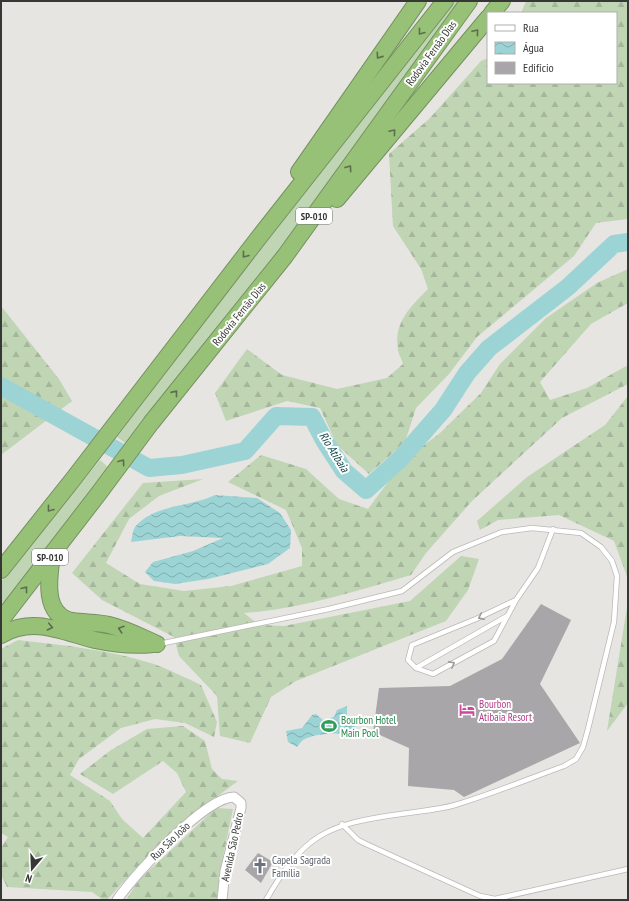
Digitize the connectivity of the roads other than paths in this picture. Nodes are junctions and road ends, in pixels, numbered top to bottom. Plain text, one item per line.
1 (418, 1) edge
2 (445, 1) edge
3 (469, 1) edge
4 (502, 1) edge
5 (493, 12) edge
6 (487, 19) edge
7 (260, 236) junction
8 (285, 256) junction
9 (553, 529) junction
10 (52, 555) junction
11 (1, 570) edge
12 (516, 600) junction
13 (508, 616) junction
14 (1, 620) edge
15 (1, 635) edge
16 (157, 644) junction
17 (416, 668) junction
18 (234, 797) joint
19 (342, 824) junction
20 (628, 869) edge
21 (117, 900) edge
22 (222, 900) edge
23 (266, 900) edge

1 -> 7 highway
2 -> 7 highway, Rodovia Fernão Dias / SP-010
8 -> 3 highway, Rodovia Fernão Dias / SP-010
4 - 5 highway
8 -> 6 highway
7 -> 11 highway, Rodovia Fernão Dias / SP-010
10 -> 8 highway, Rodovia Fernão Dias / SP-010
9 - 12 lane
9 - 16 lane
9 - 19 lane
14 -> 10 highway, Rodovia Fernão Dias / SP-010
16 -> 10 highway
12 - 13 lane
12 -> 17 lane
13 - 17 lane
17 -> 13 lane
15 -> 16 highway
18 - 21 street, Rua São João
18 - 22 street, Avenida São Pedro
19 - 20 lane
19 - 23 lane

